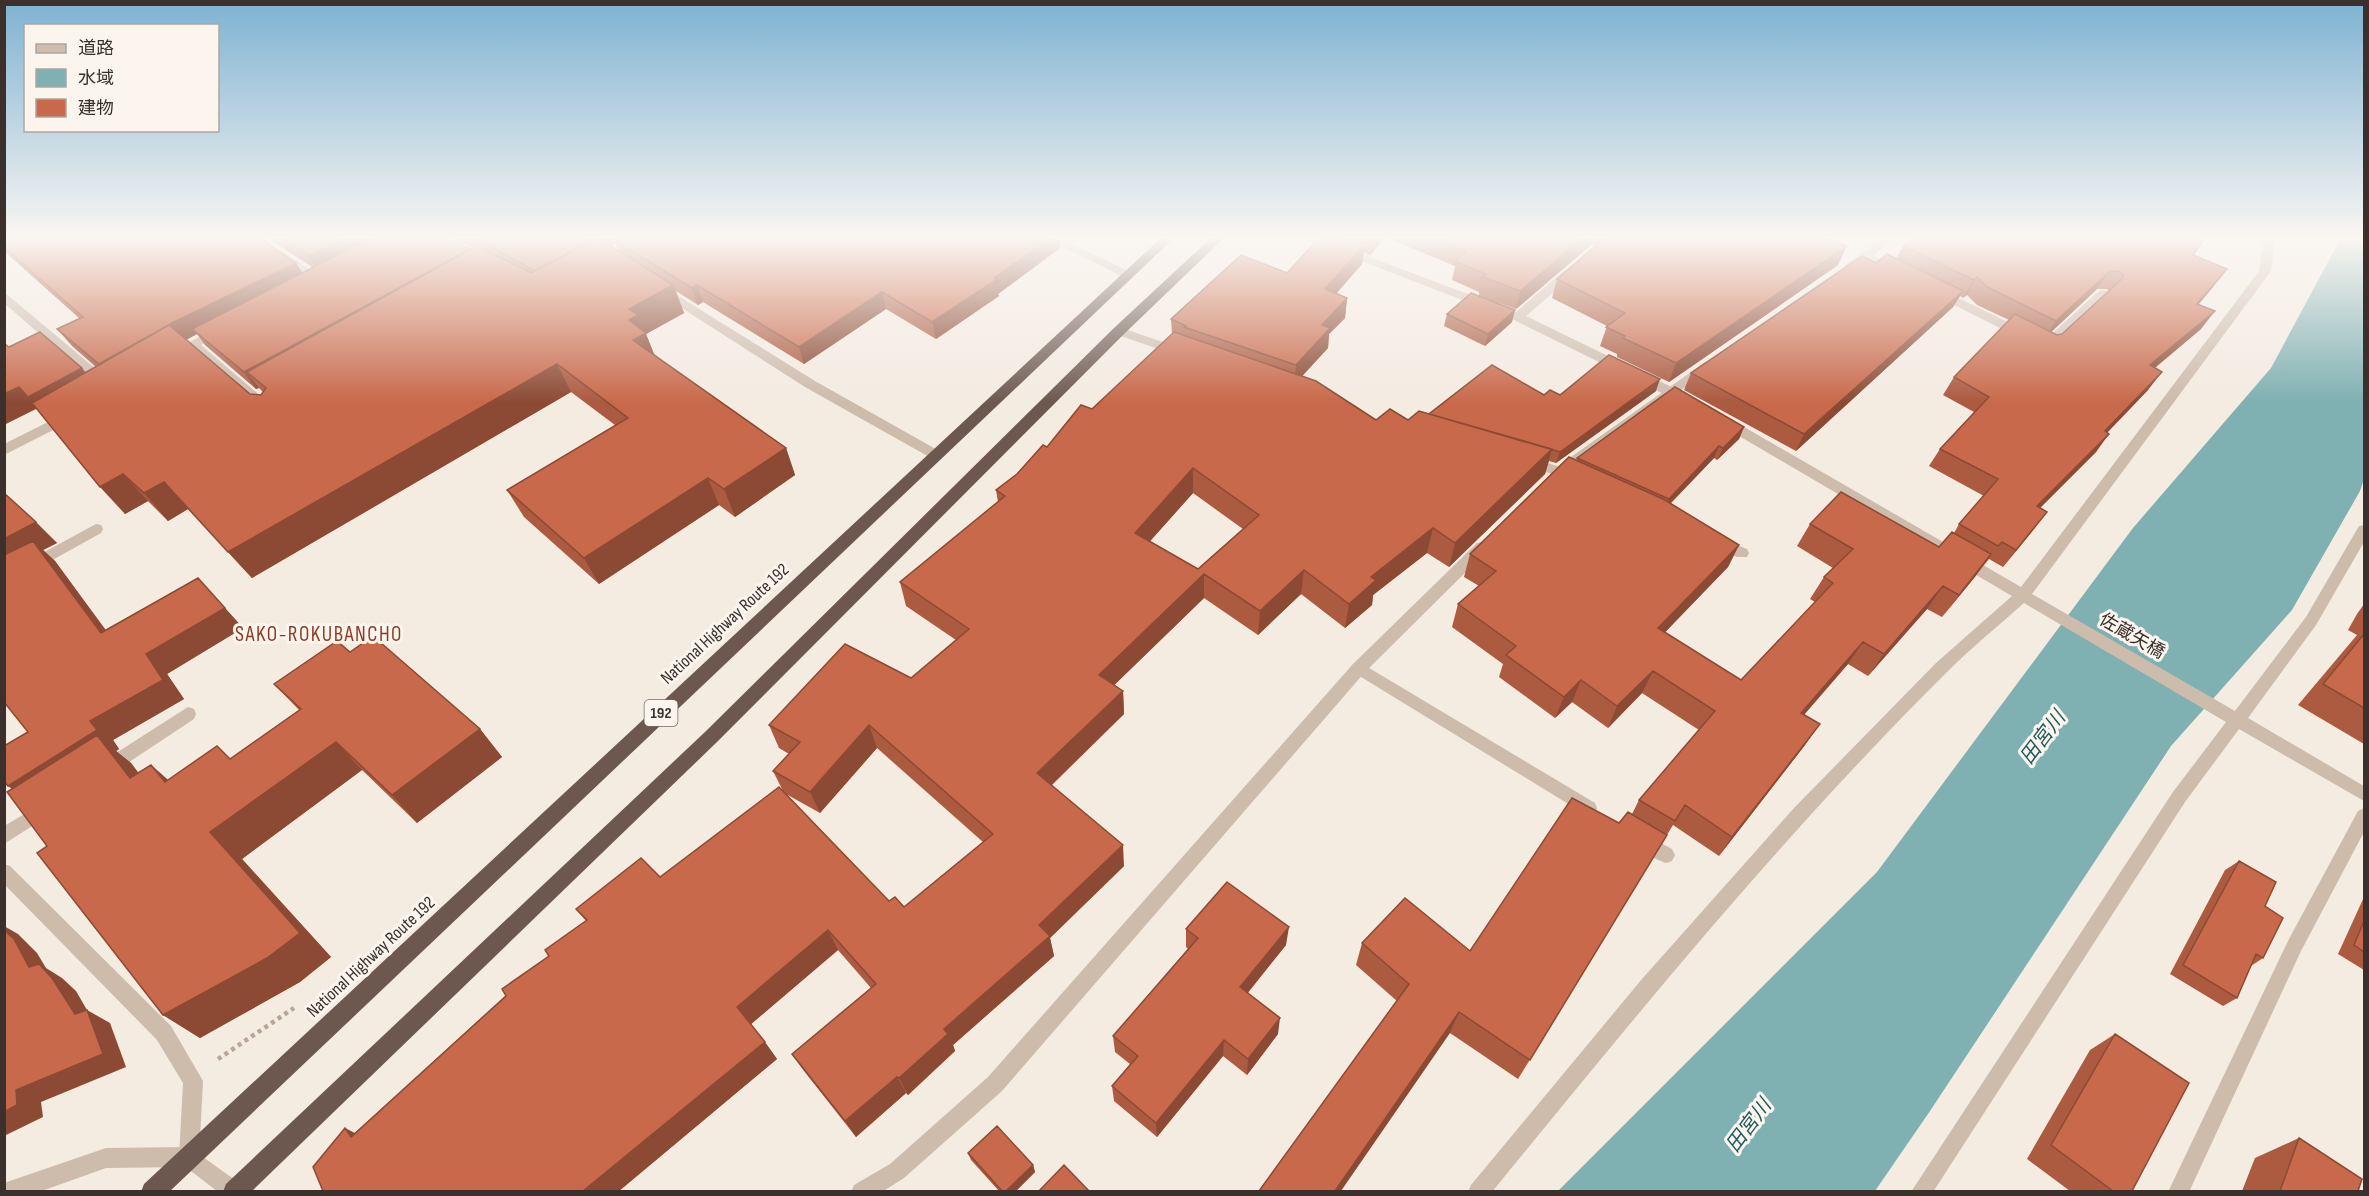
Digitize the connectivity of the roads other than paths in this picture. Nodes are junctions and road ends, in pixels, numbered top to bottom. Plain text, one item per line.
1 (664, 292) edge
2 (1109, 292) edge
3 (1161, 292) edge
4 (1451, 292) edge
5 (1548, 292) edge
6 (1937, 292) edge
7 (2249, 292) edge
8 (2103, 294) edge
9 (4, 297) edge
10 (1518, 317) junction
11 (234, 322) edge
12 (1119, 331) junction
13 (192, 344) junction
14 (1194, 357) edge
15 (1719, 357) edge
16 (162, 361) edge
17 (1670, 390) junction
18 (103, 396) edge
19 (75, 412) edge
20 (277, 417) edge
21 (4, 450) edge
22 (936, 455) junction
23 (1515, 459) edge
24 (1565, 473) junction
25 (1543, 488) edge
26 (96, 529) dead end
27 (2364, 530) edge
28 (1492, 537) edge
29 (1710, 538) edge
30 (1742, 553) dead end
31 (4, 581) edge
32 (2023, 595) junction
33 (1359, 668) junction
34 (188, 714) dead end
35 (2228, 715) junction
36 (91, 778) edge
37 (2364, 794) edge
38 (62, 798) edge
39 (2364, 816) edge
40 (1604, 818) edge
41 (1625, 830) edge
42 (4, 836) edge
43 (1666, 855) edge
44 (4, 872) edge
45 (189, 1157) junction
46 (8, 1191) edge
47 (152, 1191) edge
48 (234, 1191) edge
49 (861, 1191) edge
50 (1478, 1191) edge
51 (1921, 1191) edge
52 (2178, 1191) edge

1 - 22 street
2 - 22 highway, National Highway Route 192 / 192
3 - 12 highway
4 - 10 street, 佐蔵矢橋
5 - 10 street
6 - 8 street
7 - 32 street
9 - 18 street
10 - 17 street, 佐蔵矢橋
11 - 13 street
12 - 14 street
12 - 48 highway
13 - 16 street
13 - 20 street
15 - 17 street
17 - 24 street
17 - 32 street, 佐蔵矢橋
19 - 21 street
22 - 45 highway, National Highway Route 192 / 192
23 - 24 street
24 - 25 street
26 - 31 street
27 - 35 street
28 - 33 street
29 - 30 street
32 - 35 street, 佐蔵矢橋
32 - 50 street
33 - 40 street
33 - 49 street
34 - 36 street
35 - 37 street, 佐蔵矢橋
35 - 51 street
38 - 42 street
39 - 52 street
41 - 43 street
44 - 45 street
45 - 46 street
45 - 47 highway, National Highway Route 192 / 192
45 - 48 street

